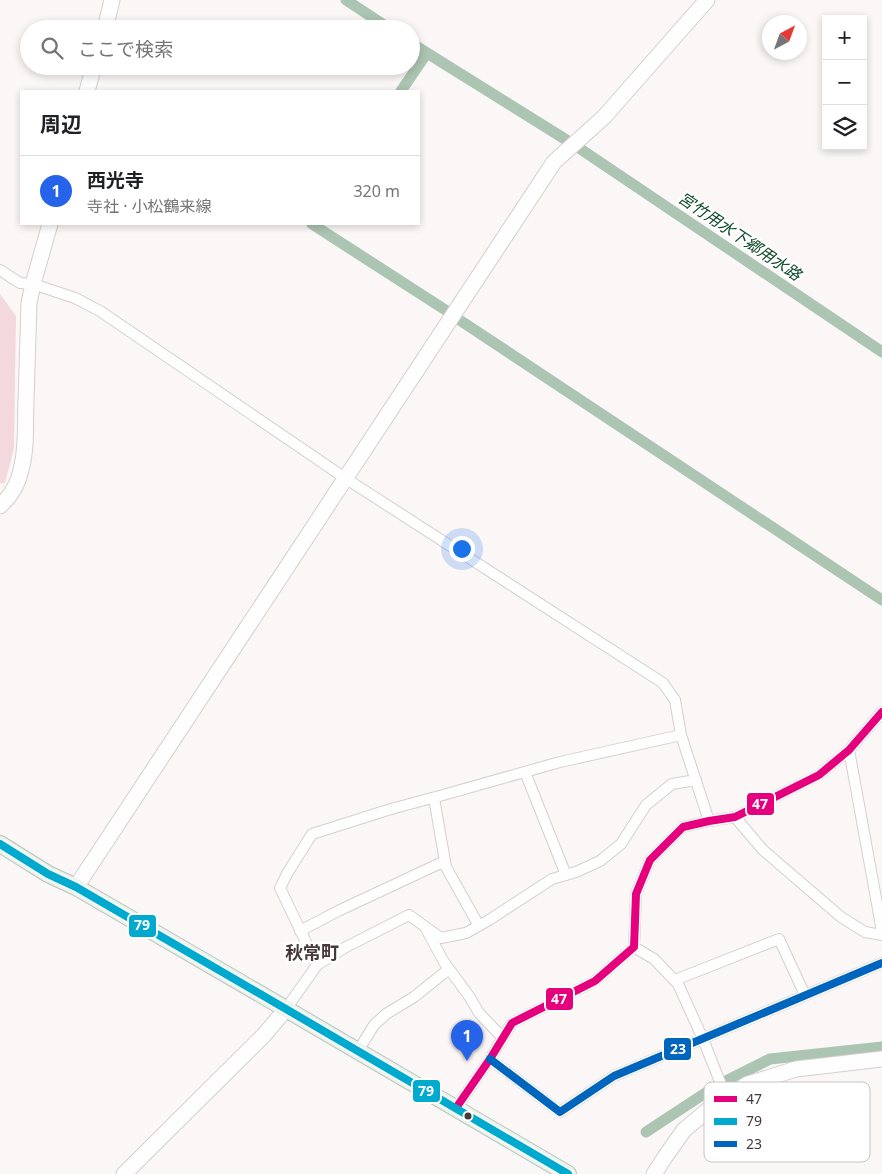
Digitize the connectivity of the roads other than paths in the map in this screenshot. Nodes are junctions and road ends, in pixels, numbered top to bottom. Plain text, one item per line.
1 (112, 0) edge
2 (707, 0) edge
3 (107, 20) edge
4 (91, 75) edge
5 (87, 90) edge
6 (50, 225) edge
7 (0, 270) edge
8 (33, 284) junction
9 (345, 478) junction
10 (0, 506) edge
11 (882, 712) edge
12 (681, 735) junction
13 (849, 750) junction
14 (525, 772) junction
15 (696, 780) junction
16 (434, 798) junction
17 (735, 818) junction
18 (709, 821) junction
19 (0, 844) edge
20 (446, 861) junction
21 (566, 875) junction
22 (76, 887) junction
23 (424, 926) junction
24 (479, 926) junction
25 (300, 930) junction
26 (882, 931) edge
27 (882, 935) edge
28 (634, 947) junction
29 (882, 963) edge
30 (317, 965) junction
31 (449, 970) junction
32 (675, 980) junction
33 (805, 995) junction
34 (286, 1009) junction
35 (503, 1038) junction
36 (703, 1039) junction
37 (358, 1051) junction
38 (490, 1059) junction
39 (882, 1060) edge
40 (720, 1082) edge
41 (754, 1082) edge
42 (456, 1108) junction
43 (704, 1113) edge
44 (124, 1174) edge
45 (568, 1174) edge
46 (654, 1174) edge

1 - 3 street
2 - 9 street
4 - 5 street
6 - 8 street
7 - 8 street
8 - 9 street
8 - 10 street
9 - 12 street
9 - 22 street
11 - 13 street
12 - 14 street
12 - 15 street
13 - 17 street
13 - 26 street
14 - 16 street
14 - 21 street
15 - 18 street
15 - 21 street
16 - 20 street
16 - 25 street
17 - 18 street
17 - 27 street
18 - 28 street
19 - 22 main road
20 - 24 street
20 - 25 street
21 - 24 street
22 - 34 main road
23 - 24 street
23 - 30 street
23 - 31 street
25 - 30 street
28 - 32 street
28 - 35 street
29 - 33 street
30 - 34 street
31 - 35 street
31 - 37 street
32 - 33 street
32 - 36 street
33 - 36 street
34 - 37 main road
34 - 44 street
35 - 38 street
36 - 38 street
36 - 40 street
37 - 42 main road
38 - 42 street
39 - 41 street
42 - 45 main road
43 - 46 street

